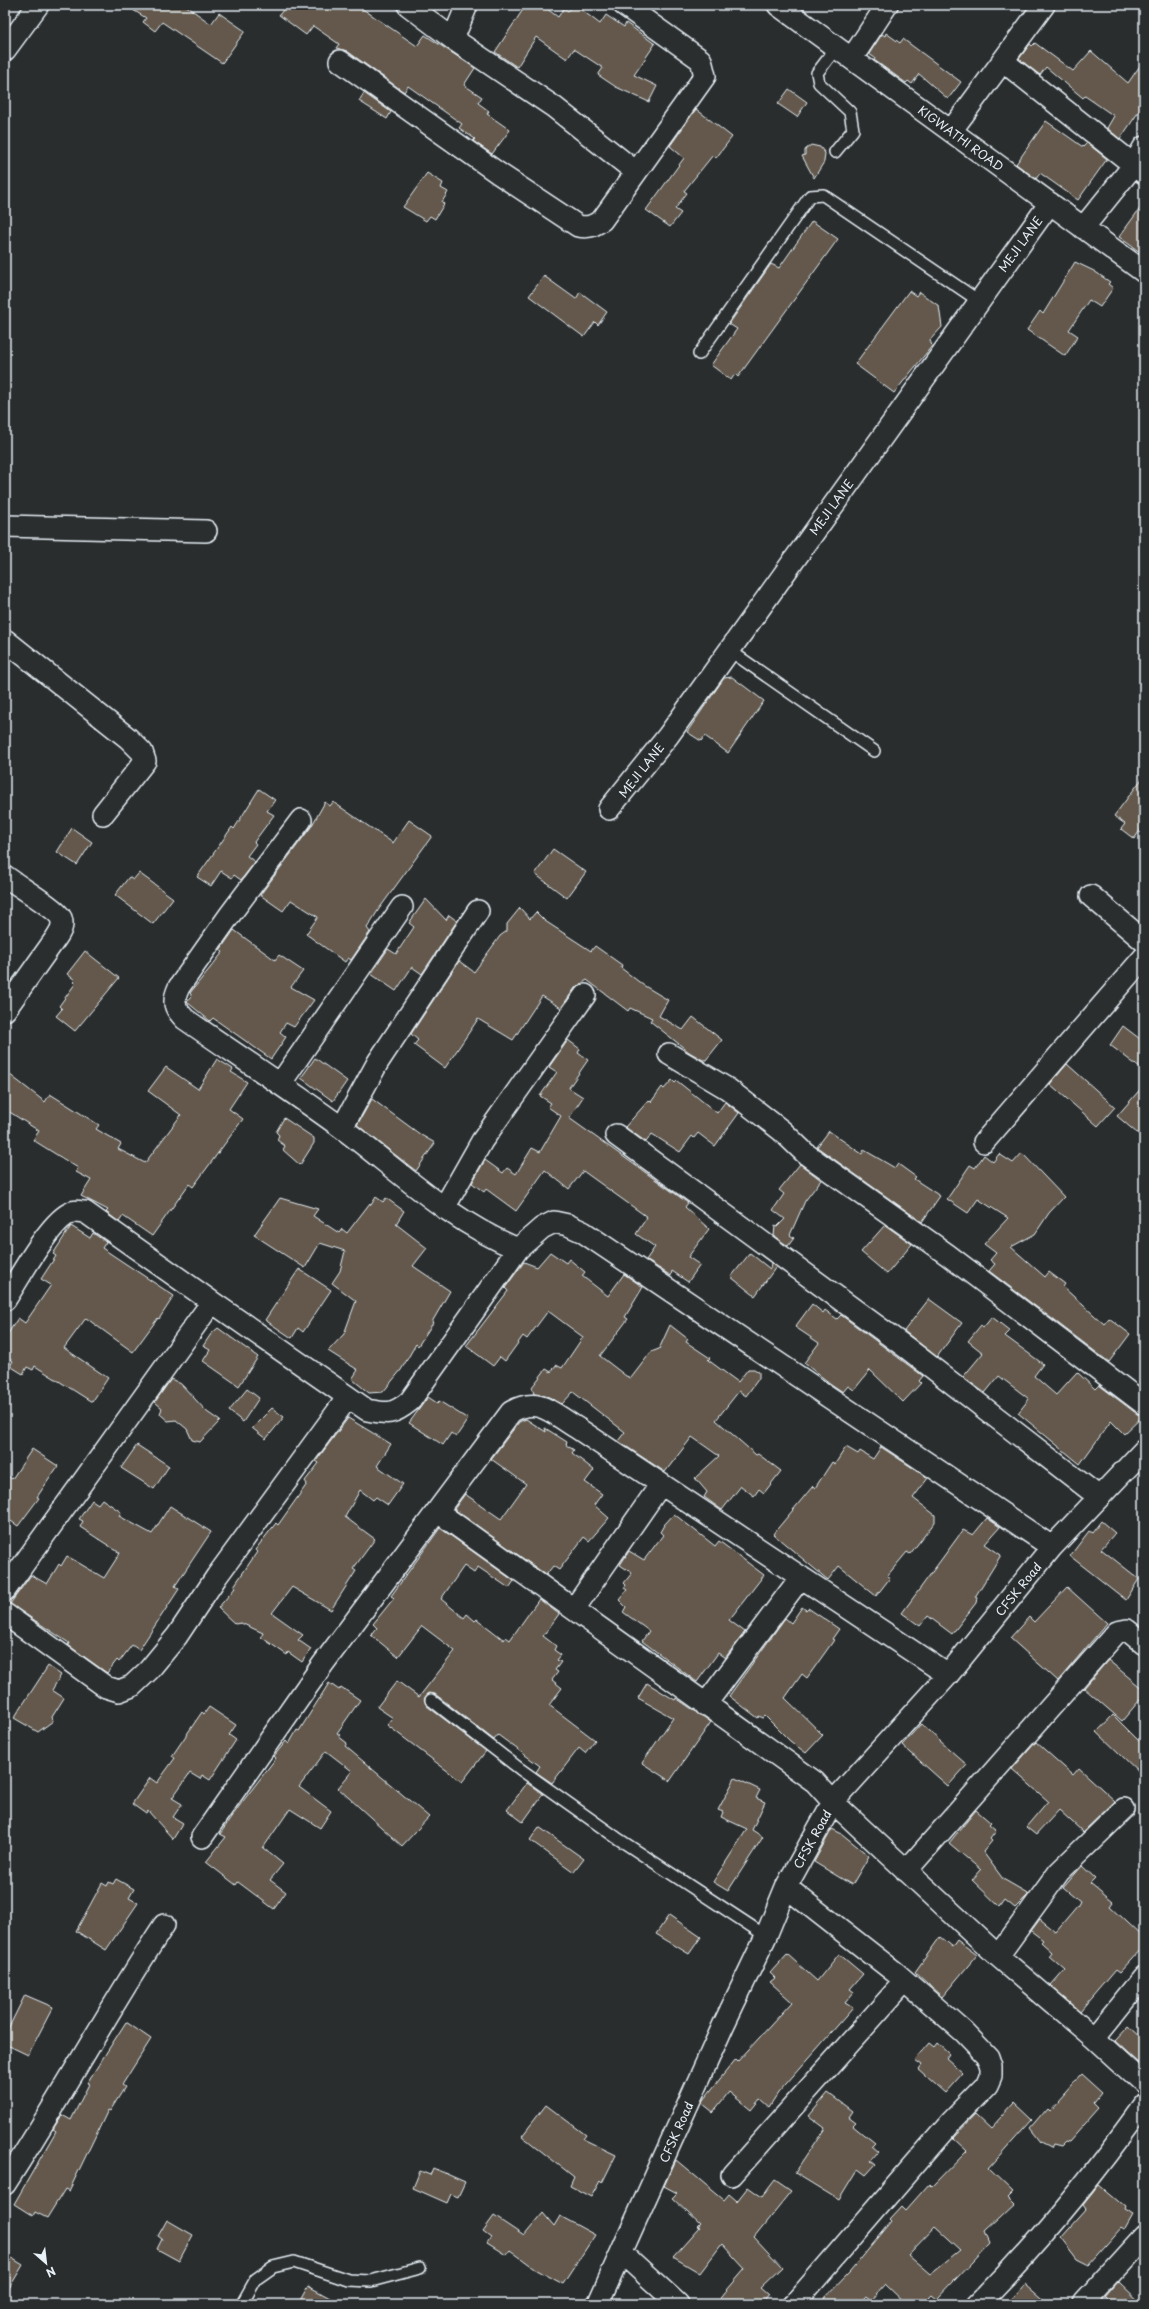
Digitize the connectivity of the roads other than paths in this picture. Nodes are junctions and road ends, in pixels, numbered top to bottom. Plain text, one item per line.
1 (38, 5) edge
2 (408, 5) edge
3 (467, 5) edge
4 (624, 5) edge
5 (778, 5) edge
6 (887, 5) edge
7 (1044, 5) edge
8 (453, 39) junction
9 (5, 50) edge
10 (844, 52) junction
11 (340, 61) dead end
12 (1003, 61) junction
13 (951, 131) junction
14 (1144, 147) edge
15 (835, 152) dead end
16 (1138, 169) edge
17 (636, 172) junction
18 (1050, 203) junction
19 (1083, 228) junction
20 (1144, 272) edge
21 (979, 301) junction
22 (699, 354) dead end
23 (5, 526) edge
24 (206, 531) dead end
25 (5, 640) edge
26 (729, 650) junction
27 (874, 751) dead end
28 (609, 809) dead end
29 (103, 814) dead end
30 (301, 820) dead end
31 (5, 876) edge
32 (1091, 896) dead end
33 (402, 907) dead end
34 (478, 911) dead end
35 (1144, 940) edge
36 (1144, 957) edge
37 (585, 995) dead end
38 (5, 1010) edge
39 (669, 1054) dead end
40 (280, 1084) junction
41 (342, 1128) junction
42 (616, 1135) dead end
43 (984, 1142) dead end
44 (444, 1208) junction
45 (518, 1249) junction
46 (5, 1300) edge
47 (212, 1302) junction
48 (348, 1397) junction
49 (1144, 1404) edge
50 (1144, 1450) edge
51 (661, 1484) junction
52 (1100, 1497) junction
53 (438, 1512) junction
54 (1052, 1547) junction
55 (801, 1577) junction
56 (5, 1590) edge
57 (574, 1609) junction
58 (5, 1614) edge
59 (1144, 1644) edge
60 (948, 1675) junction
61 (431, 1700) dead end
62 (705, 1705) junction
63 (832, 1802) junction
64 (1124, 1809) dead end
65 (202, 1837) dead end
66 (906, 1871) junction
67 (786, 1887) junction
68 (164, 1925) dead end
69 (766, 1936) junction
70 (998, 1956) junction
71 (1144, 1976) edge
72 (905, 1981) junction
73 (1094, 2038) junction
74 (1144, 2084) edge
75 (1144, 2105) edge
76 (732, 2175) dead end
77 (5, 2184) edge
78 (1144, 2237) edge
79 (622, 2253) junction
80 (420, 2268) dead end
81 (242, 2304) edge
82 (598, 2304) edge
83 (678, 2304) edge
84 (794, 2304) edge
85 (978, 2304) edge
86 (1082, 2304) edge

1 - 9 street
2 - 8 street
3 - 8 street
4 - 17 street
5 - 10 street, KIGWATHI ROAD
6 - 10 street
7 - 12 street
8 - 17 street
10 - 13 street, KIGWATHI ROAD
10 - 15 lane
11 - 17 street
12 - 13 street
12 - 16 street
13 - 18 street, KIGWATHI ROAD
14 - 16 street
16 - 19 street
18 - 19 street, KIGWATHI ROAD
18 - 21 street, MEJI LANE
19 - 20 street, KIGWATHI ROAD
21 - 22 lane
21 - 26 street, MEJI LANE
23 - 24 street
25 - 29 street
26 - 27 lane
26 - 28 street, MEJI LANE
30 - 40 street
31 - 38 street
32 - 35 street
33 - 40 street
34 - 41 street
36 - 43 street
37 - 44 street
39 - 49 street
40 - 41 street
41 - 44 street
42 - 52 street
44 - 45 street
45 - 48 street
45 - 54 street
46 - 47 street
47 - 48 street
47 - 56 street
48 - 58 street
50 - 52 street, CFSK Road
51 - 53 street
51 - 55 street
51 - 57 street
52 - 54 street, CFSK Road
53 - 57 street
53 - 65 street
54 - 60 street, CFSK Road
55 - 60 street
55 - 62 street
57 - 62 street
59 - 66 street
60 - 63 street, CFSK Road
61 - 69 lane
62 - 63 street
63 - 66 street
63 - 67 street, CFSK Road
64 - 70 street
66 - 70 street
67 - 69 street, CFSK Road
67 - 72 street
68 - 77 street
69 - 79 street, CFSK Road
70 - 73 street
71 - 73 street
72 - 76 street
72 - 84 street
73 - 74 street
75 - 85 street
78 - 86 street
79 - 82 street, CFSK Road
79 - 83 street
80 - 81 lane

